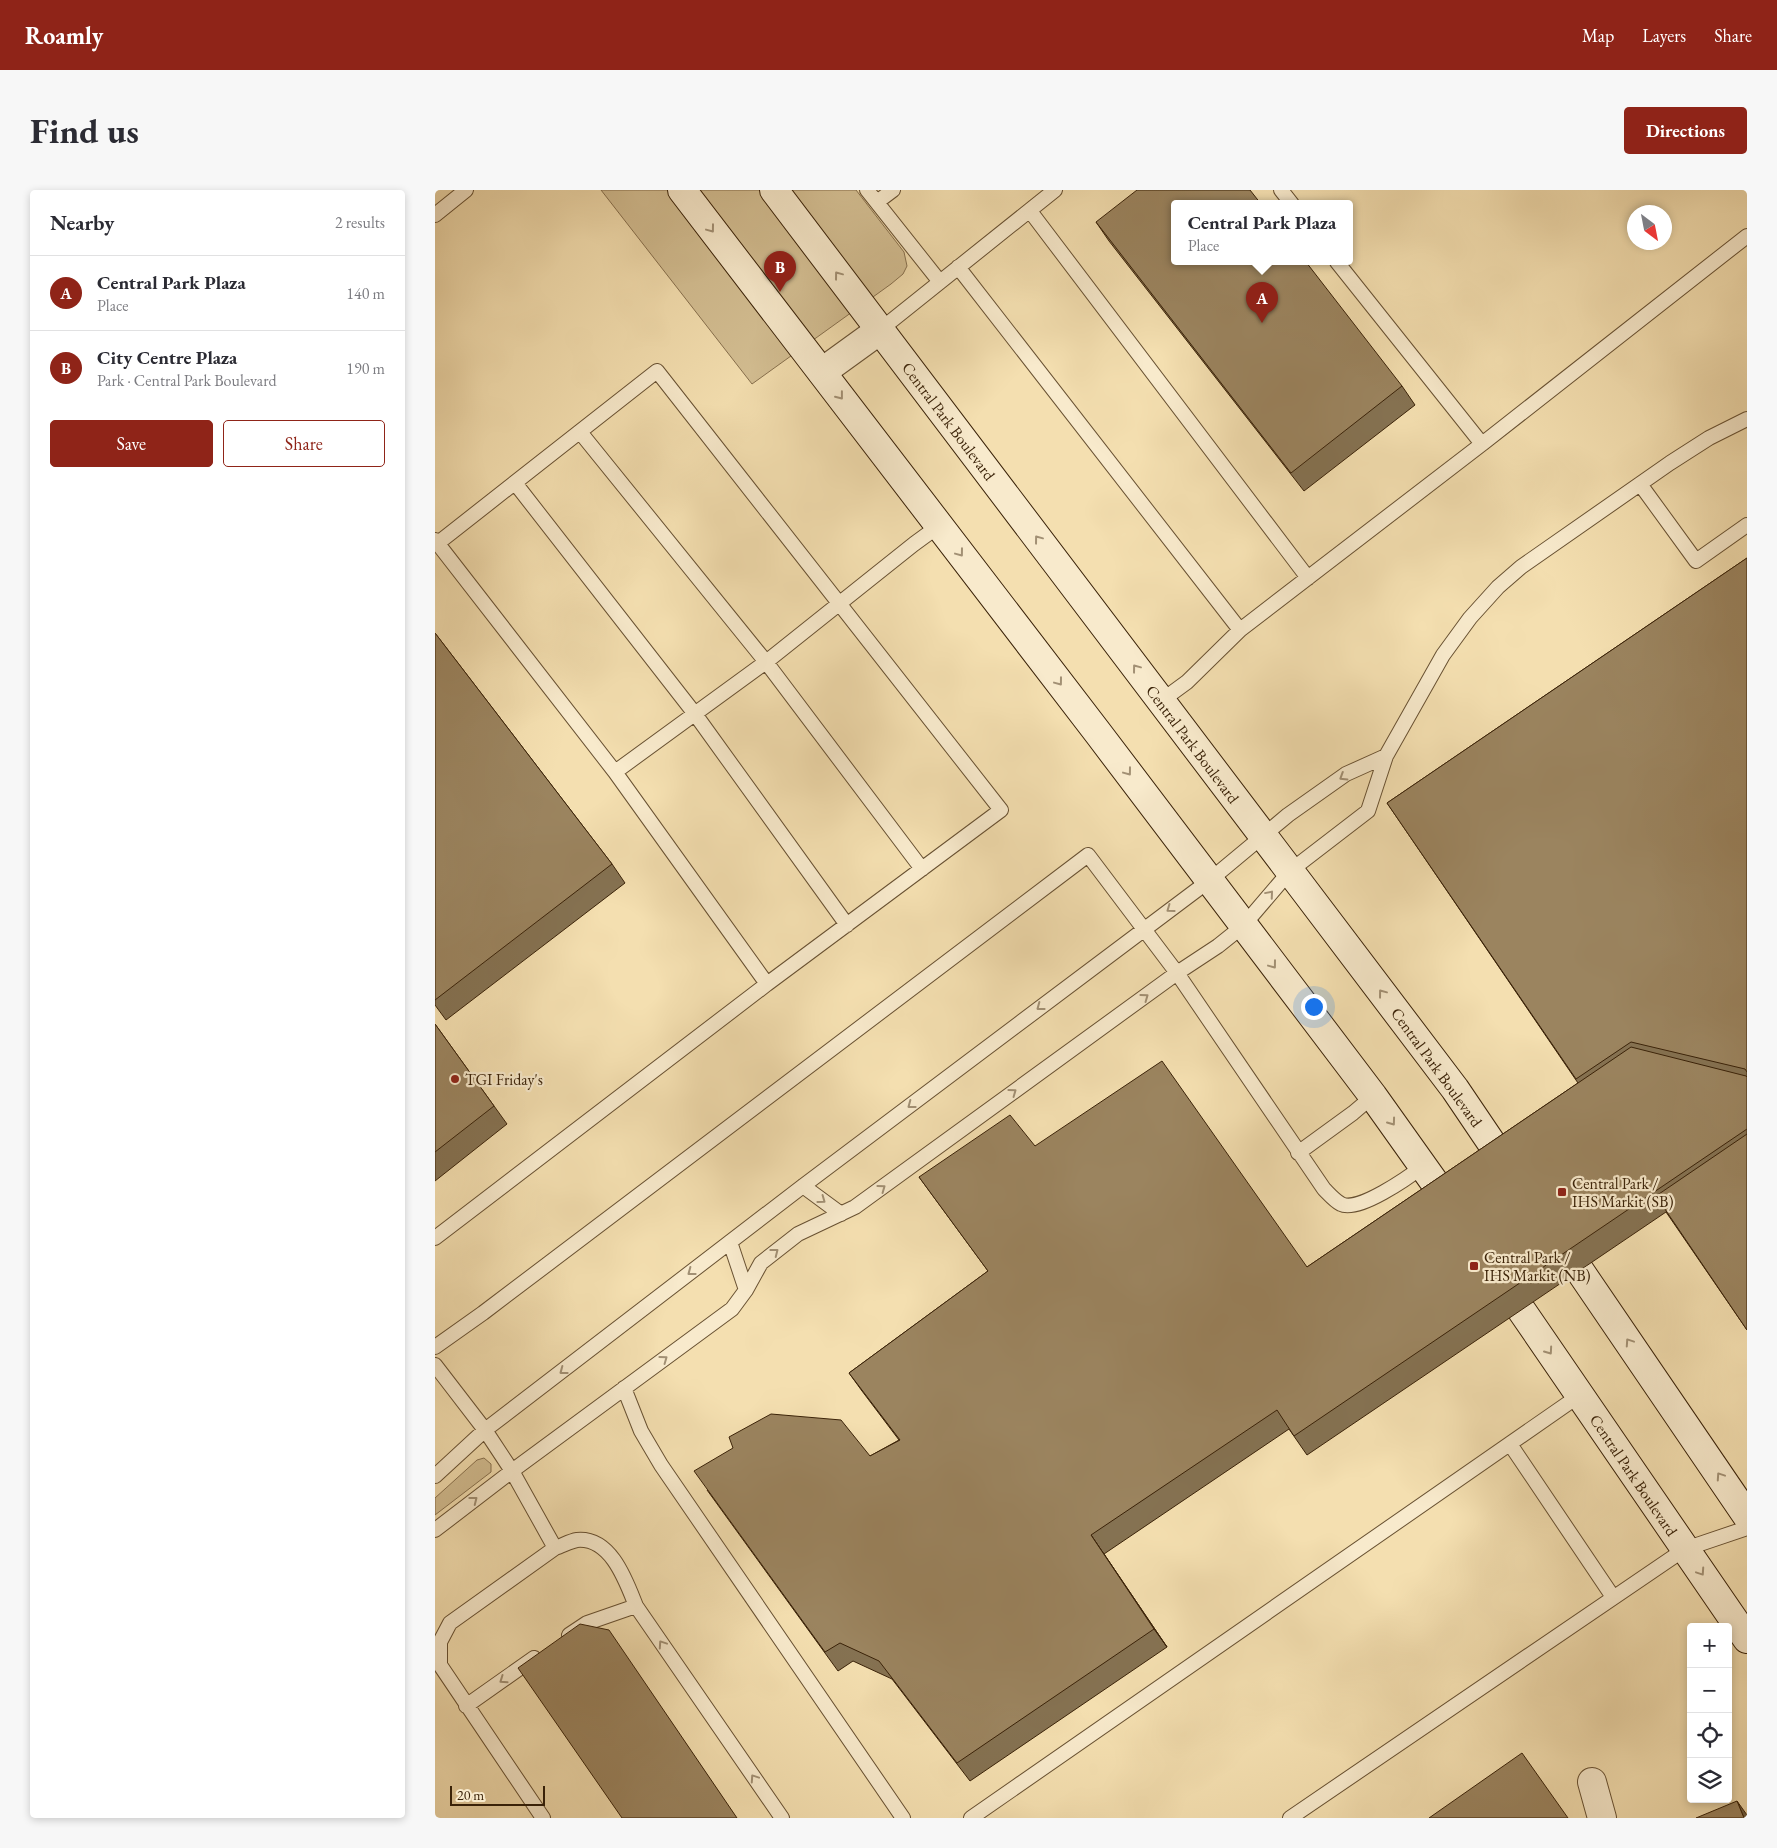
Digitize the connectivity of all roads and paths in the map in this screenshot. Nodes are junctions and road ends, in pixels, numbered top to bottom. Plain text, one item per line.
1 (466, 190) edge
2 (682, 190) edge
3 (774, 190) edge
4 (867, 190) edge
5 (893, 190) edge
6 (1055, 190) edge
7 (1281, 190) edge
8 (1289, 200) edge
9 (877, 202) junction
10 (1029, 211) junction
11 (435, 215) edge
12 (1747, 236) edge
13 (1339, 265) edge
14 (958, 267) junction
15 (940, 282) junction
16 (880, 330) junction
17 (822, 372) junction
18 (1747, 419) edge
19 (580, 432) junction
20 (1482, 444) junction
21 (515, 482) junction
22 (1640, 484) junction
23 (1747, 525) edge
24 (940, 526) junction
25 (436, 542) edge
26 (1308, 578) junction
27 (839, 605) junction
28 (1240, 630) junction
29 (765, 662) junction
30 (1161, 701) junction
31 (695, 714) junction
32 (1386, 756) junction
33 (615, 772) junction
34 (1263, 835) junction
35 (922, 869) junction
36 (1289, 871) junction
37 (1209, 880) junction
38 (847, 925) junction
39 (1243, 926) junction
40 (1144, 929) junction
41 (1177, 973) junction
42 (767, 984) junction
43 (1373, 1096) junction
44 (1299, 1153) junction
45 (1503, 1160) edge
46 (1423, 1166) junction
47 (803, 1186) junction
48 (1447, 1200) edge
49 (841, 1214) junction
50 (435, 1238) edge
51 (730, 1242) junction
52 (1581, 1271) edge
53 (746, 1290) junction
54 (1522, 1311) edge
55 (435, 1347) edge
56 (435, 1365) edge
57 (624, 1388) junction
58 (1580, 1395) junction
59 (485, 1430) junction
60 (1510, 1444) junction
61 (512, 1471) junction
62 (435, 1476) edge
63 (1747, 1516) edge
64 (1747, 1528) edge
65 (435, 1530) edge
66 (555, 1548) junction
67 (1685, 1550) junction
68 (1613, 1597) junction
69 (636, 1606) junction
70 (1747, 1638) edge
71 (557, 1642) edge
72 (543, 1652) edge
73 (467, 1706) junction
74 (1592, 1782) dead end
75 (543, 1818) edge
76 (782, 1818) edge
77 (903, 1818) edge
78 (971, 1818) edge
79 (1290, 1818) edge
80 (1602, 1818) edge

1 - 11 lane
2 -> 17 street
16 -> 3 street, Central Park Boulevard
4 - 9 lane
5 - 9 lane
6 - 10 lane
7 - 8 lane
9 - 15 lane
10 - 14 lane
10 - 26 lane
12 - 20 lane
13 - 20 lane
14 - 15 lane
14 - 28 lane
15 - 16 lane
16 - 17 street
30 -> 16 street, Central Park Boulevard
17 -> 24 street
18 - 22 lane
19 - 21 lane
19 - 27 lane
19 - 29 lane
20 - 26 lane
21 - 25 lane
21 - 31 lane
22 - 23 lane
22 - 32 lane
24 - 27 lane
24 -> 37 street
25 - 33 lane
26 - 28 lane
27 - 29 lane
27 - 35 lane
28 - 30 lane
29 - 31 lane
29 - 35 lane
30 - 34 street, Central Park Boulevard
31 - 33 lane
31 - 38 lane
32 -> 34 lane
32 - 36 lane
33 - 42 lane
34 - 36 street, Central Park Boulevard
34 - 37 lane
35 - 38 lane
39 -> 36 lane
45 -> 36 street, Central Park Boulevard
37 - 39 street
37 -> 40 lane
38 - 42 lane
39 - 41 lane
39 -> 43 street
40 - 41 lane
40 -> 47 lane
40 - 55 lane
41 - 44 lane
49 -> 41 lane
42 - 50 lane
43 - 44 lane
43 -> 46 street
44 - 46 lane
46 - 48 street
47 -> 49 lane
47 - 51 lane
53 -> 49 lane
51 - 53 lane
51 -> 59 lane
63 -> 52 street
57 -> 53 lane
54 -> 58 street, Central Park Boulevard
56 - 59 lane
57 - 61 lane
57 - 77 lane
58 - 60 lane
58 - 67 street, Central Park Boulevard
59 - 61 lane
59 - 62 lane
60 - 68 lane
60 - 78 lane
65 -> 61 lane
61 - 66 lane
64 - 67 lane
66 - 69 lane
66 - 73 lane
67 - 68 lane
67 -> 70 street, Central Park Boulevard
68 - 79 lane
69 - 71 lane
76 -> 69 lane
72 -> 73 lane
73 - 75 lane
74 - 80 street

